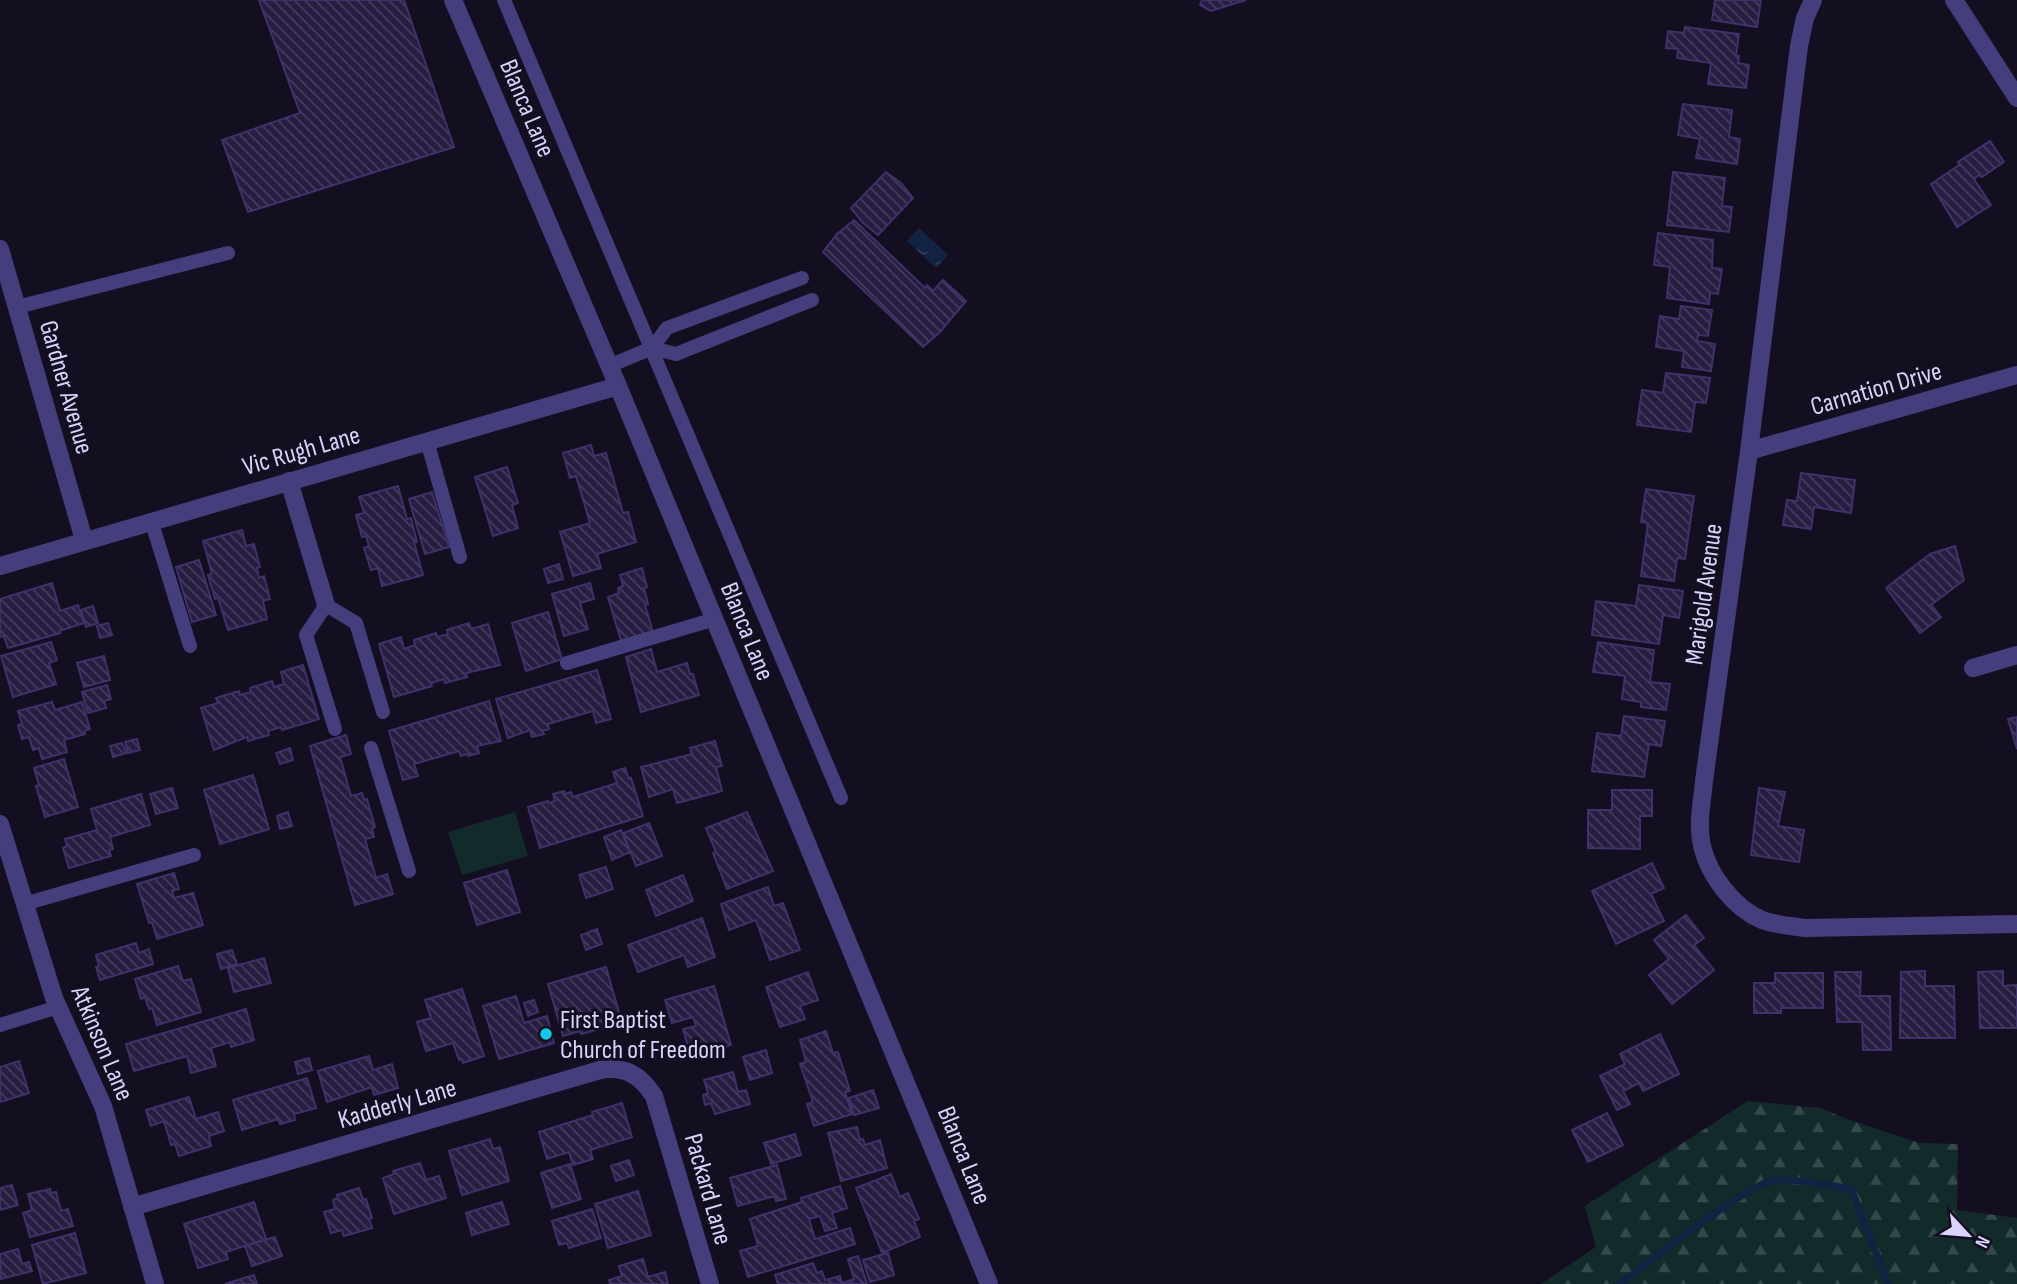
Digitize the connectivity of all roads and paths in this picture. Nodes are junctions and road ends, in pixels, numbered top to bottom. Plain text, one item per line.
1 (453, 0) edge
2 (504, 0) edge
3 (1812, 0) edge
4 (1954, 0) edge
5 (2017, 98) edge
6 (0, 249) edge
7 (228, 253) dead end
8 (802, 278) dead end
9 (812, 300) dead end
10 (17, 307) junction
11 (652, 348) junction
12 (609, 366) junction
13 (2017, 375) edge
14 (618, 386) junction
15 (428, 441) junction
16 (1749, 452) junction
17 (289, 481) junction
18 (152, 520) junction
19 (84, 540) junction
20 (460, 557) dead end
21 (0, 566) edge
22 (326, 606) junction
23 (715, 619) junction
24 (190, 646) dead end
25 (2017, 655) edge
26 (567, 663) dead end
27 (1973, 668) dead end
28 (383, 712) dead end
29 (335, 729) dead end
30 (371, 748) dead end
31 (841, 798) dead end
32 (0, 824) edge
33 (194, 855) dead end
34 (409, 871) dead end
35 (24, 904) junction
36 (2017, 925) edge
37 (58, 1007) junction
38 (0, 1025) edge
39 (659, 1110) joint
40 (132, 1207) junction
41 (155, 1284) edge
42 (710, 1284) edge
43 (989, 1284) edge

1 - 12 street, Blanca Lane
2 - 11 lane
3 - 16 street, Marigold Avenue
4 - 5 street
6 - 10 street, Gardner Avenue
7 - 10 lane
8 - 11 lane
9 - 11 lane
10 - 19 street, Gardner Avenue
11 - 12 lane
11 - 31 lane
12 - 14 street, Blanca Lane
13 - 16 street, Carnation Drive
14 - 15 street, Vic Rugh Lane
14 - 23 street, Blanca Lane
15 - 17 street, Vic Rugh Lane
15 - 20 lane
16 - 36 street, Marigold Avenue
17 - 18 street, Vic Rugh Lane
17 - 22 street
18 - 19 street, Vic Rugh Lane
18 - 24 lane
19 - 21 street, Vic Rugh Lane
22 - 28 lane
22 - 29 lane
23 - 26 lane
23 - 43 street, Blanca Lane
25 - 27 street
30 - 34 lane
32 - 35 street, Atkinson Lane
33 - 35 lane
35 - 37 street, Atkinson Lane
37 - 38 lane
37 - 40 street, Atkinson Lane
39 - 40 street, Kadderly Lane
39 - 42 street, Packard Lane
40 - 41 street, Atkinson Lane

